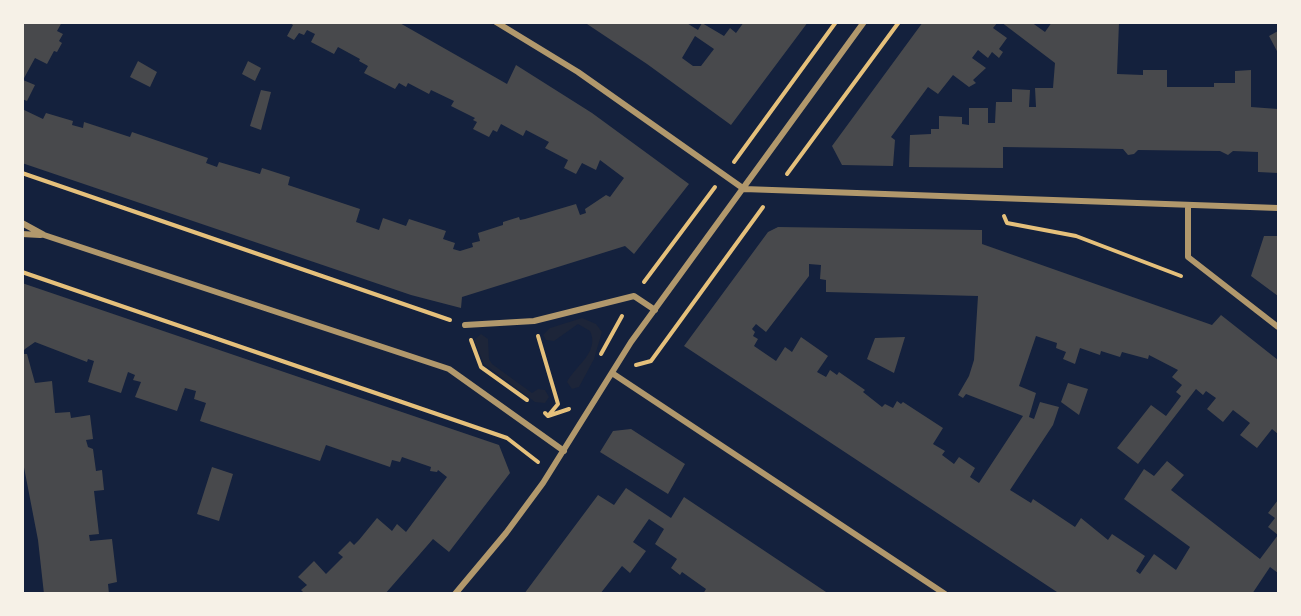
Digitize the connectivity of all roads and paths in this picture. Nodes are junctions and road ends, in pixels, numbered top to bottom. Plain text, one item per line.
1 (496, 22) edge
2 (864, 22) edge
3 (22, 172) edge
4 (744, 189) junction
5 (996, 199) junction
6 (1188, 206) junction
7 (1278, 208) edge
8 (22, 223) edge
9 (22, 234) edge
10 (44, 235) junction
11 (1206, 271) junction
12 (22, 272) edge
13 (655, 310) junction
14 (534, 321) junction
15 (465, 325) junction
16 (1278, 327) edge
17 (612, 374) junction
18 (575, 400) dead end
19 (529, 402) dead end
20 (539, 409) dead end
21 (548, 416) junction
22 (536, 432) junction
23 (564, 451) junction
24 (550, 472) junction
25 (455, 594) edge
26 (945, 594) edge

1 - 4 street
2 - 4 street
3 - 15 path
4 - 5 street
4 - 13 street
5 - 6 street
5 - 11 path
6 - 7 street
6 - 11 street
8 - 10 street
9 - 10 street
10 - 22 street
11 - 16 street
12 - 24 path
13 - 14 street
13 - 17 street
14 - 15 street
14 - 21 path
15 - 19 path
17 - 23 street
17 - 26 street
18 - 21 path
20 - 21 path
21 - 22 path
22 - 23 street
23 - 24 street
24 - 25 street

